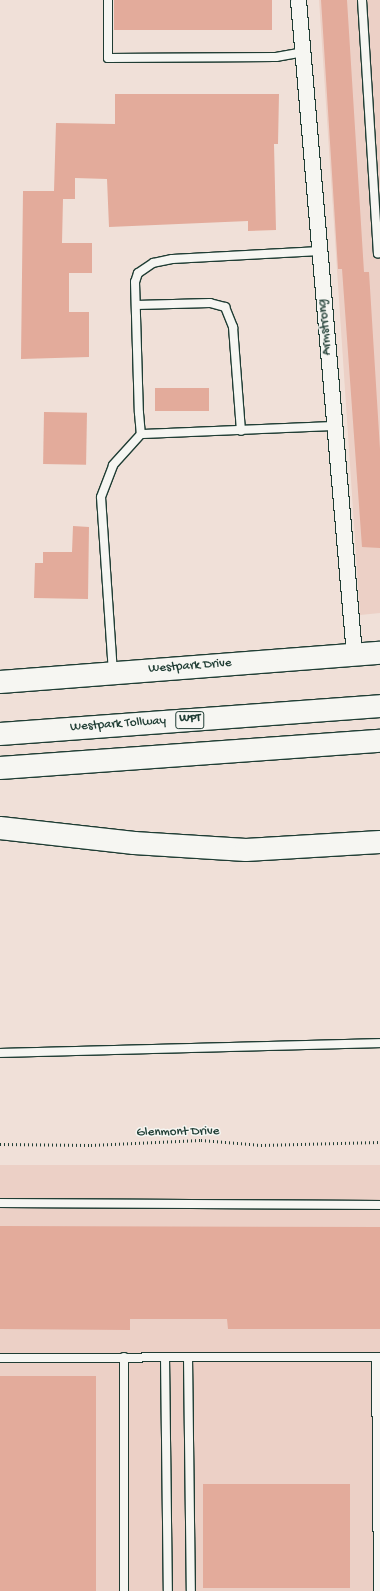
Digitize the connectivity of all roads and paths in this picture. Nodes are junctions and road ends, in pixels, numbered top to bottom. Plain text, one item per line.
1 (108, 0) edge
2 (298, 0) edge
3 (362, 0) edge
4 (303, 52) junction
5 (320, 251) junction
6 (380, 253) edge
7 (136, 305) junction
8 (335, 426) junction
9 (241, 431) junction
10 (141, 434) junction
11 (380, 653) edge
12 (354, 654) junction
13 (113, 673) junction
14 (0, 682) edge
15 (380, 706) edge
16 (0, 734) edge
17 (380, 741) edge
18 (0, 768) edge
19 (0, 828) edge
20 (380, 842) edge
21 (380, 1043) edge
22 (0, 1053) edge
23 (380, 1142) edge
24 (0, 1144) edge
25 (0, 1203) edge
26 (380, 1205) edge
27 (124, 1357) junction
28 (164, 1357) junction
29 (378, 1357) edge
30 (0, 1358) edge
31 (188, 1358) junction
32 (124, 1591) edge
33 (168, 1591) edge
34 (191, 1591) edge
35 (378, 1591) edge

1 - 4 lane
2 - 4 street, Armstrong
3 - 6 lane
4 - 5 street, Armstrong
5 - 7 lane
5 - 8 street, Armstrong
7 - 9 lane
7 - 10 lane
8 - 9 lane
8 - 12 street, Armstrong
9 - 10 lane
10 - 13 lane
11 - 12 main road, Westpark Drive
12 - 13 main road, Westpark Drive
13 - 14 main road, Westpark Drive
15 - 16 main road, Westpark Tollway / WPT
17 - 18 main road
19 - 20 main road
21 - 22 lane
23 - 24 path, Glenmont Drive
25 - 26 lane
27 - 28 lane
27 - 30 lane
27 - 32 lane
28 - 31 lane
28 - 33 lane
29 - 31 lane
29 - 35 lane
31 - 34 lane

